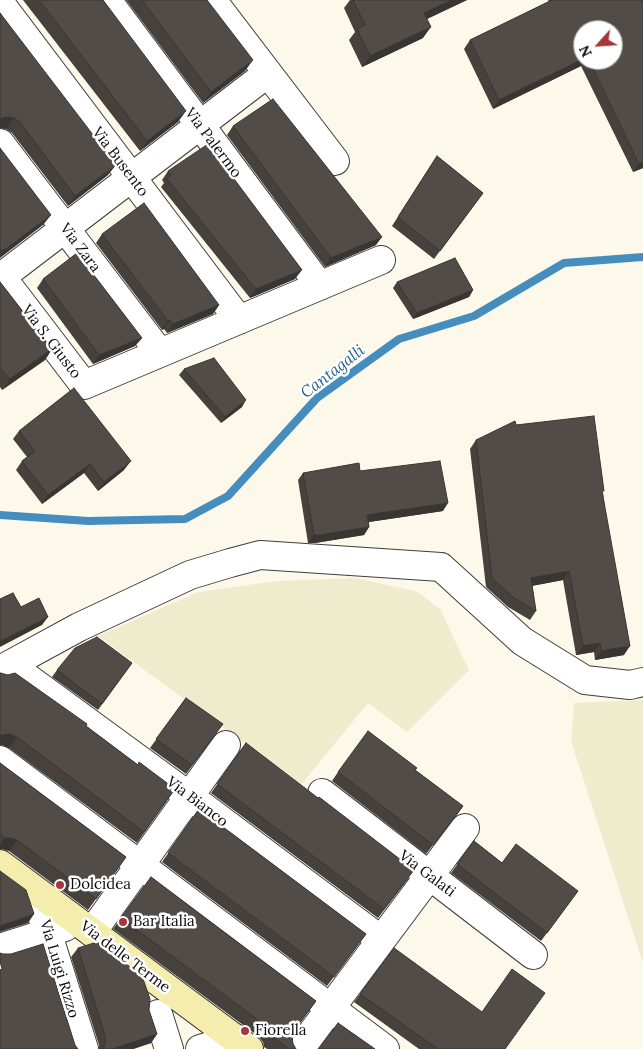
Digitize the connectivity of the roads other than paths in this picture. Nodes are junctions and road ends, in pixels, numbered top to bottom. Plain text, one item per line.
1 (107, 0) edge
2 (212, 0) edge
3 (0, 1) edge
4 (268, 73) junction
5 (200, 125) junction
6 (0, 143) edge
7 (335, 161) dead end
8 (132, 177) junction
9 (65, 228) junction
10 (381, 260) dead end
11 (0, 277) edge
12 (320, 286) junction
13 (239, 320) junction
14 (160, 353) junction
15 (5, 668) edge
16 (643, 682) edge
17 (226, 745) dead end
18 (0, 760) edge
19 (322, 794) dead end
20 (189, 796) junction
21 (465, 828) dead end
22 (0, 864) edge
23 (140, 864) junction
24 (430, 876) junction
25 (34, 890) junction
26 (86, 927) junction
27 (48, 933) junction
28 (382, 940) junction
29 (0, 948) edge
30 (533, 955) dead end
31 (331, 1008) junction
32 (158, 1014) dead end
33 (242, 1044) edge
34 (84, 1049) edge
35 (169, 1049) edge
36 (200, 1049) edge
37 (300, 1049) edge
38 (385, 1049) edge

1 - 5 street, Via Palermo
2 - 4 street
3 - 8 street, Via Busento
4 - 5 street
4 - 7 street
5 - 8 street
5 - 12 street, Via Palermo
6 - 9 street, Via Zara
8 - 9 street
8 - 13 street, Via Busento
9 - 11 street
9 - 14 street, Via Zara
10 - 12 street
11 - 14 street, Via S. Giusto
12 - 13 street
13 - 14 street
15 - 16 street
15 - 20 street, Via Bianco
17 - 20 street
18 - 23 street
19 - 24 street, Via Galati
20 - 23 street
20 - 28 street, Via Bianco
21 - 24 street
22 - 25 main road, Via delle Terme
23 - 26 street
23 - 31 street
24 - 28 street
24 - 30 street, Via Galati
25 - 26 main road, Via delle Terme
25 - 27 street, Via Luigi Rizzo
26 - 27 street
26 - 33 main road, Via delle Terme
27 - 29 street
27 - 34 street, Via Luigi Rizzo
28 - 31 street
31 - 37 street
31 - 38 street
32 - 35 street
33 - 36 street

